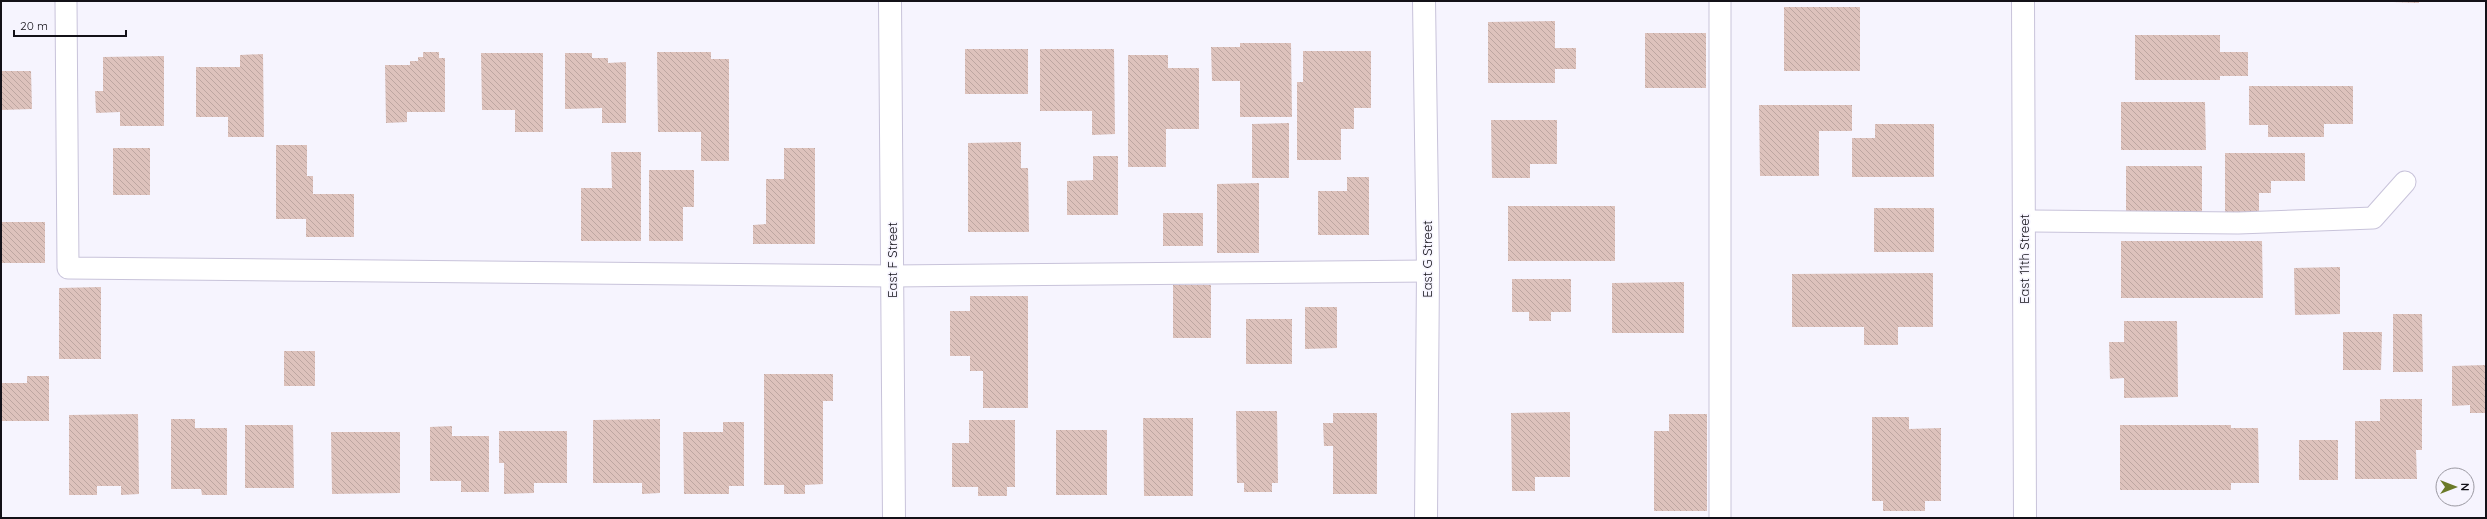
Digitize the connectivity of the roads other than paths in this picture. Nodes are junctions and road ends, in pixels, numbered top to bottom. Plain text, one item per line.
1 (66, 1) edge
2 (890, 1) edge
3 (1424, 1) edge
4 (1720, 1) edge
5 (2023, 1) edge
6 (2405, 182) dead end
7 (2024, 221) junction
8 (1428, 271) junction
9 (892, 276) junction
10 (894, 518) edge
11 (1426, 518) edge
12 (1720, 518) edge
13 (2025, 518) edge

1 - 9 lane
2 - 9 street, East F Street
3 - 8 street, East G Street
4 - 12 lane
5 - 7 street, East 11th Street
6 - 7 lane
7 - 13 street, East 11th Street
8 - 9 lane
8 - 11 street, East G Street
9 - 10 street, East F Street

